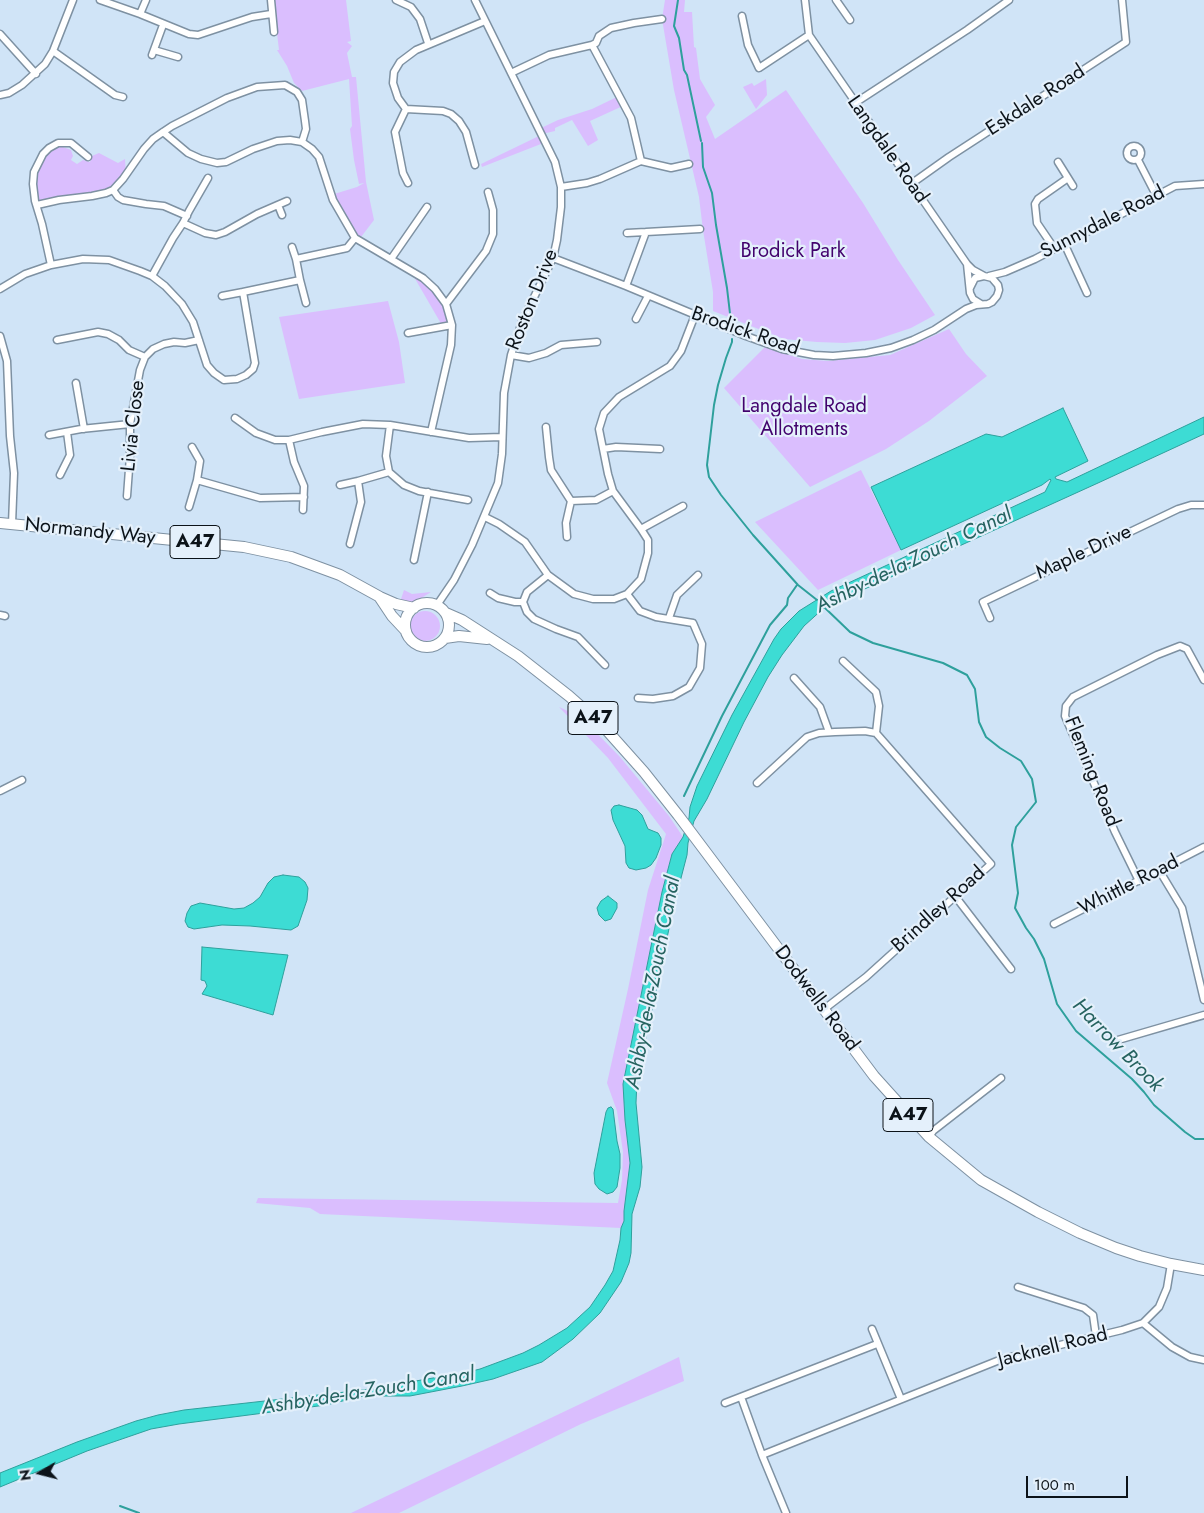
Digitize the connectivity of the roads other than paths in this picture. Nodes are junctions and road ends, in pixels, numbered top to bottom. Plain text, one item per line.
1 (73, 0) edge
2 (100, 0) edge
3 (146, 0) edge
4 (270, 0) edge
5 (396, 0) edge
6 (475, 0) edge
7 (805, 0) edge
8 (836, 0) edge
9 (1009, 0) edge
10 (1122, 0) edge
11 (140, 14) junction
12 (271, 14) junction
13 (742, 16) dead end
14 (662, 19) dead end
15 (485, 20) junction
16 (850, 20) dead end
17 (164, 25) junction
18 (274, 32) dead end
19 (0, 34) edge
20 (809, 35) junction
21 (428, 43) junction
22 (592, 45) junction
23 (53, 51) junction
24 (178, 57) dead end
25 (36, 74) junction
26 (512, 74) junction
27 (0, 95) edge
28 (124, 98) dead end
29 (855, 103) junction
30 (406, 108) junction
31 (163, 132) junction
32 (302, 142) junction
33 (88, 157) dead end
34 (1138, 160) dead end
35 (641, 161) junction
36 (1058, 162) dead end
37 (689, 164) dead end
38 (475, 165) dead end
39 (208, 178) dead end
40 (1068, 178) junction
41 (408, 183) dead end
42 (911, 184) junction
43 (1204, 184) edge
44 (1073, 186) dead end
45 (561, 187) junction
46 (113, 190) junction
47 (488, 192) dead end
48 (1156, 195) junction
49 (286, 201) dead end
50 (37, 205) junction
51 (278, 205) junction
52 (427, 207) dead end
53 (282, 215) dead end
54 (187, 216) junction
55 (184, 223) junction
56 (700, 229) dead end
57 (646, 232) junction
58 (627, 233) dead end
59 (355, 238) junction
60 (1064, 243) junction
61 (292, 247) dead end
62 (1054, 248) junction
63 (553, 258) junction
64 (296, 259) junction
65 (391, 259) junction
66 (967, 264) junction
67 (51, 265) junction
68 (1005, 272) junction
69 (152, 276) junction
70 (986, 276) junction
71 (300, 280) junction
72 (996, 282) junction
73 (626, 286) junction
74 (970, 288) junction
75 (0, 289) edge
76 (242, 292) junction
77 (1088, 293) dead end
78 (222, 296) dead end
79 (648, 296) junction
80 (973, 299) junction
81 (306, 304) dead end
82 (446, 304) junction
83 (983, 305) junction
84 (966, 309) junction
85 (695, 315) junction
86 (636, 320) dead end
87 (452, 325) junction
88 (408, 333) dead end
89 (0, 336) edge
90 (57, 340) dead end
91 (199, 340) junction
92 (597, 342) dead end
93 (511, 355) junction
94 (145, 357) junction
95 (76, 383) dead end
96 (9, 403) junction
97 (1, 404) edge
98 (235, 418) dead end
99 (130, 424) junction
100 (390, 425) junction
101 (546, 427) dead end
102 (84, 429) junction
103 (67, 432) junction
104 (431, 432) junction
105 (49, 435) dead end
106 (502, 438) junction
107 (289, 440) junction
108 (192, 447) dead end
109 (602, 449) junction
110 (660, 449) dead end
111 (390, 472) junction
112 (60, 475) dead end
113 (197, 480) junction
114 (358, 481) junction
115 (340, 486) dead end
116 (613, 491) junction
117 (428, 492) junction
118 (127, 496) dead end
119 (304, 497) junction
120 (468, 500) dead end
121 (571, 502) junction
122 (1204, 505) edge
123 (682, 506) dead end
124 (189, 507) dead end
125 (303, 510) dead end
126 (485, 518) junction
127 (0, 523) edge
128 (12, 524) junction
129 (641, 528) junction
130 (567, 537) dead end
131 (350, 544) dead end
132 (414, 560) dead end
133 (548, 575) junction
134 (698, 575) dead end
135 (490, 593) dead end
136 (627, 594) junction
137 (380, 597) junction
138 (523, 602) junction
139 (437, 605) junction
140 (414, 608) junction
141 (446, 613) junction
142 (669, 618) junction
143 (990, 618) dead end
144 (406, 631) junction
145 (445, 638) junction
146 (491, 639) junction
147 (844, 661) dead end
148 (605, 665) dead end
149 (794, 678) dead end
150 (1204, 680) edge
151 (638, 698) dead end
152 (829, 732) junction
153 (876, 733) junction
154 (22, 780) dead end
155 (757, 783) dead end
156 (0, 791) edge
157 (1204, 847) edge
158 (1160, 870) junction
159 (1139, 881) junction
160 (955, 896) junction
161 (1054, 924) dead end
162 (1011, 969) dead end
163 (1204, 1000) edge
164 (823, 1010) junction
165 (1204, 1015) edge
166 (1118, 1040) dead end
167 (1001, 1078) dead end
168 (929, 1137) junction
169 (1171, 1264) junction
170 (1204, 1270) edge
171 (1018, 1287) dead end
172 (1143, 1322) junction
173 (872, 1329) dead end
174 (1096, 1336) junction
175 (877, 1344) junction
176 (1204, 1360) edge
177 (741, 1397) junction
178 (901, 1399) junction
179 (725, 1403) dead end
180 (762, 1455) junction
181 (786, 1513) edge

1 - 23 street
2 - 11 street
3 - 11 street
4 - 12 street
5 - 21 street
6 - 15 street, Roston Drive
7 - 20 street
8 - 16 street
9 - 29 street
10 - 42 street, Eskdale Road
11 - 17 street
12 - 17 street
12 - 18 street
13 - 20 street
14 - 22 street
15 - 21 street
15 - 26 street, Roston Drive
17 - 24 street
19 - 25 street
20 - 29 street, Langdale Road
21 - 30 street
22 - 26 street
22 - 35 street
23 - 25 street
23 - 28 street
25 - 27 street
26 - 45 street, Roston Drive
29 - 42 street, Langdale Road
30 - 38 street
30 - 41 street
31 - 32 street
31 - 32 street
31 - 46 street
32 - 59 street
33 - 50 street
34 - 48 street
35 - 37 street
35 - 45 street
36 - 40 street
39 - 54 street
40 - 44 street
40 - 62 street
42 - 66 street, Langdale Road
43 - 48 street, Sunnydale Road
45 - 63 street, Roston Drive
46 - 50 street
46 - 54 street
47 - 82 street
48 - 60 street, Sunnydale Road
49 - 51 street
50 - 67 street
51 - 53 street
51 - 55 street
52 - 65 street
54 - 55 street
55 - 69 street
56 - 57 street
57 - 58 street
57 - 73 street
59 - 64 street
59 - 65 street
60 - 62 street, Sunnydale Road
60 - 77 street
61 - 64 street
62 - 68 street, Sunnydale Road
63 - 73 street, Brodick Road
63 - 93 street, Roston Drive
64 - 71 street
65 - 82 street
66 - 70 street, Langdale Road
66 - 74 street, Langdale Road
67 - 69 street
67 - 75 street
68 - 70 street, Sunnydale Road
68 - 72 street, Sunnydale Road
69 - 91 street
70 - 72 street
70 - 74 street
71 - 76 street
71 - 81 street
72 - 83 street
73 - 79 street, Brodick Road
74 - 80 street
76 - 78 street
76 - 91 street
79 - 85 street, Brodick Road
79 - 86 street
80 - 83 street
80 - 84 street, Brodick Road
82 - 87 street
83 - 84 street, Brodick Road
84 - 85 street, Brodick Road
85 - 109 street
87 - 88 street
87 - 104 street
89 - 96 street
90 - 94 street
91 - 94 street
92 - 93 street
93 - 106 street, Roston Drive
94 - 99 street, Livia Close
95 - 102 street
96 - 97 street
96 - 128 street
98 - 107 street
99 - 102 street
99 - 118 street, Livia Close
100 - 104 street
100 - 107 street
100 - 111 street
101 - 121 street
102 - 103 street
103 - 105 street
103 - 112 street
104 - 106 street
106 - 126 street, Roston Drive
107 - 119 street
108 - 113 street
109 - 110 street
109 - 116 street
111 - 114 street
111 - 117 street
113 - 119 street
113 - 124 street
114 - 115 street
114 - 131 street
116 - 121 street
116 - 129 street
117 - 120 street
117 - 132 street
119 - 125 street
121 - 130 street
122 - 143 street, Maple Drive
123 - 129 street
126 - 133 street
126 - 139 street, Roston Drive
127 - 128 main road, Normandy Way / A47
128 - 137 main road, Normandy Way / A47
129 - 136 street
133 - 136 street
133 - 138 street
134 - 142 street
135 - 138 street
136 - 142 street
137 - 140 main road, Normandy Way / A47
137 - 144 main road, Normandy Way / A47
138 - 148 street
139 - 140 main road
139 - 141 main road
140 - 144 main road
141 - 145 main road
141 - 146 main road, Dodwells Road / A47
142 - 151 street
144 - 145 main road
145 - 146 main road, Dodwells Road / A47
146 - 164 main road, Dodwells Road / A47
147 - 153 street
149 - 152 street
150 - 159 street, Fleming Road
152 - 153 street
152 - 155 street
153 - 160 street, Brindley Road
154 - 156 street
157 - 158 street, Whittle Road
158 - 159 street, Whittle Road
158 - 163 street
159 - 161 street, Whittle Road
160 - 162 street
160 - 164 street, Brindley Road
164 - 168 main road, Dodwells Road / A47
165 - 166 street
167 - 168 street
168 - 169 main road, Dodwells Road / A47
169 - 170 main road, Dodwells Road / A47
169 - 172 street, Jacknell Road
171 - 174 street
172 - 174 street, Jacknell Road
172 - 176 street
173 - 175 street
174 - 178 street, Jacknell Road
175 - 177 street
175 - 178 street
177 - 179 street
177 - 180 street
178 - 180 street, Jacknell Road
180 - 181 street

